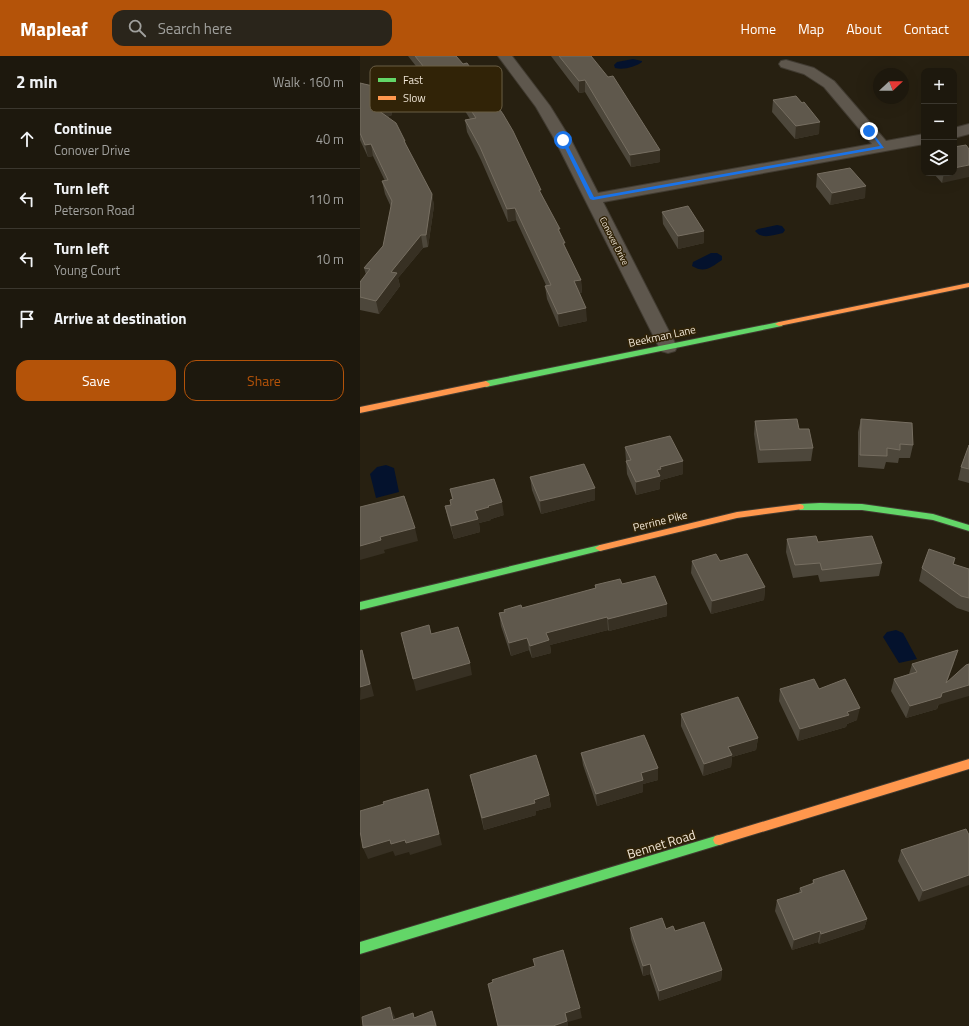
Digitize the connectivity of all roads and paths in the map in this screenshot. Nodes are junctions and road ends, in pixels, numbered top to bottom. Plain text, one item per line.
1 (505, 56) edge
2 (786, 64) dead end
3 (969, 129) edge
4 (957, 132) edge
5 (921, 140) edge
6 (883, 147) junction
7 (593, 199) junction
8 (969, 285) edge
9 (668, 347) junction
10 (360, 410) edge
11 (969, 528) edge
12 (360, 606) edge
13 (969, 764) edge
14 (360, 948) edge

1 - 7 street, Conover Drive
2 - 6 street
3 - 4 street
5 - 6 street
6 - 7 street
7 - 9 street, Conover Drive
8 - 9 street, Beekman Lane
9 - 10 street, Beekman Lane
11 - 12 street, Perrine Pike
13 - 14 street, Bennet Road

